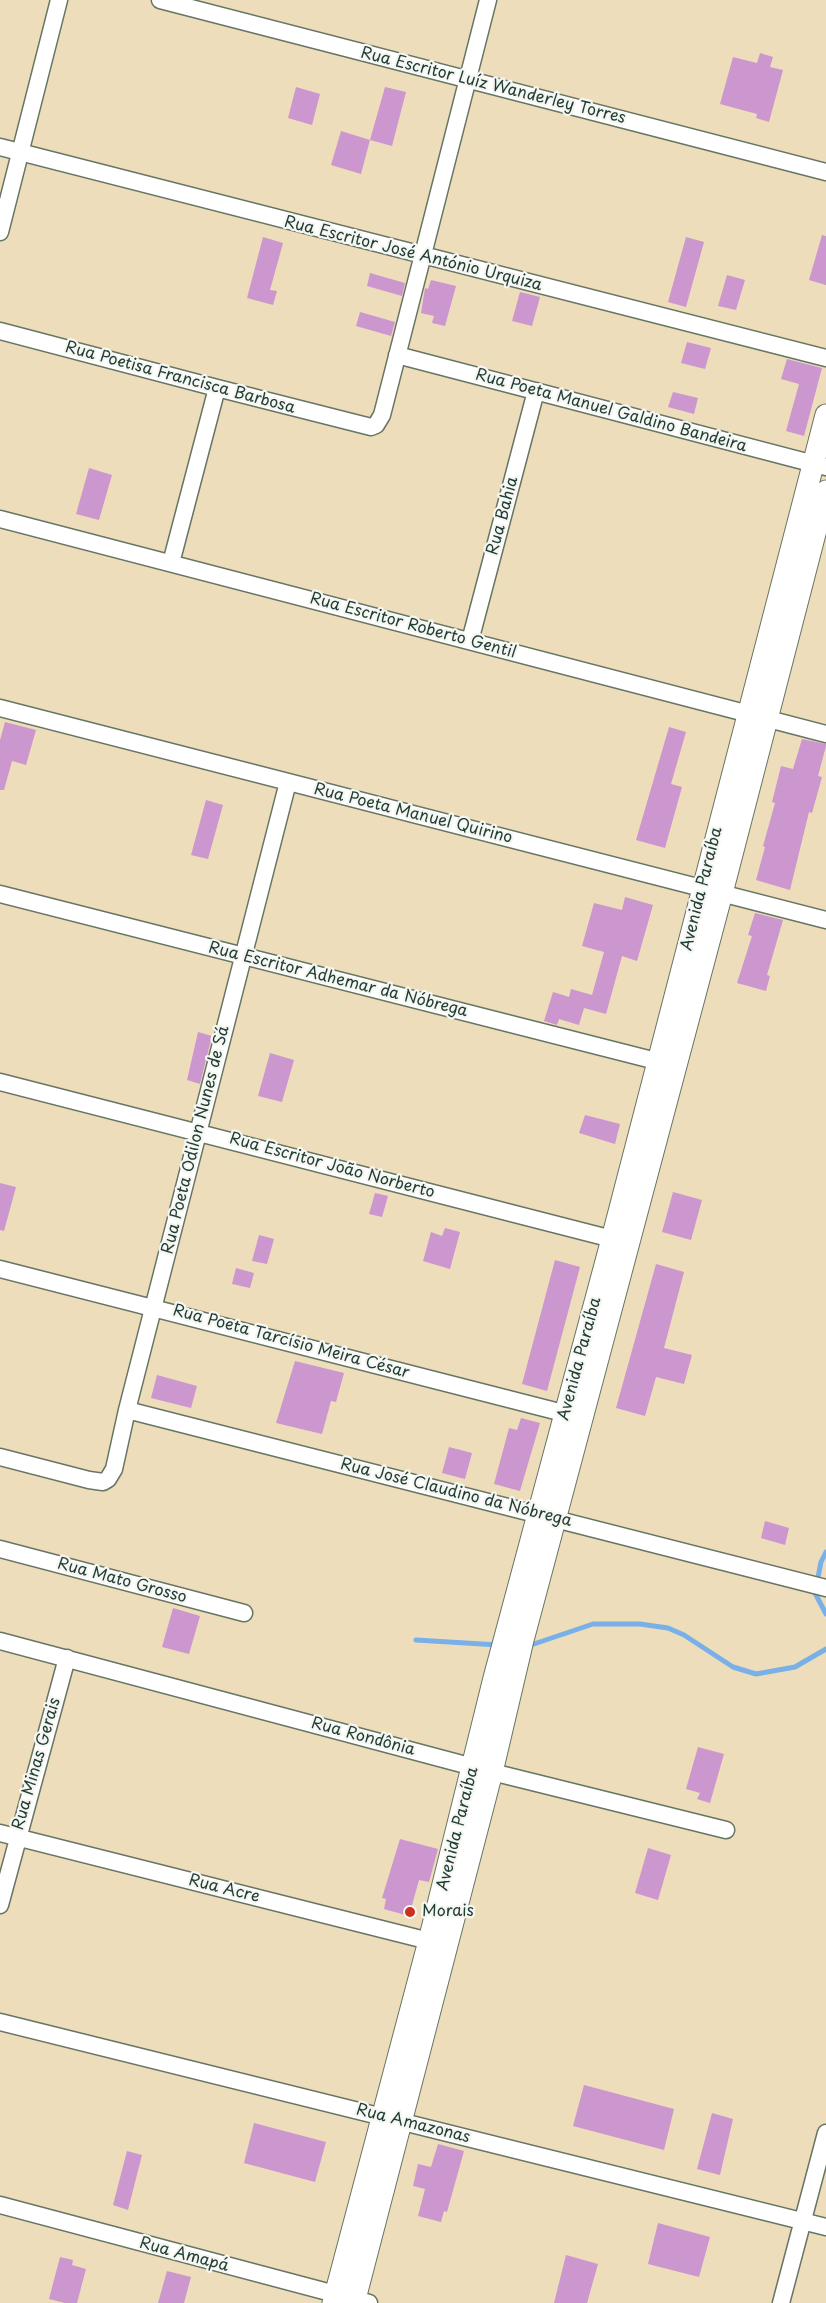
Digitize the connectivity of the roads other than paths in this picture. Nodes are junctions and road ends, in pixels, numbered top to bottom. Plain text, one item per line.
1 (59, 0) edge
2 (160, 0) edge
3 (488, 0) edge
4 (468, 80) junction
5 (0, 147) edge
6 (20, 152) junction
7 (826, 172) edge
8 (0, 232) edge
9 (423, 257) junction
10 (0, 331) edge
11 (397, 355) junction
12 (826, 358) edge
13 (217, 388) junction
14 (536, 392) junction
15 (826, 415) edge
16 (819, 465) edge
17 (826, 491) edge
18 (0, 519) edge
19 (171, 563) junction
20 (470, 641) junction
21 (0, 708) edge
22 (747, 714) junction
23 (767, 719) junction
24 (826, 734) edge
25 (288, 782) junction
26 (712, 891) junction
27 (0, 894) edge
28 (826, 920) edge
29 (244, 955) junction
30 (667, 1064) junction
31 (0, 1082) edge
32 (198, 1131) junction
33 (620, 1241) junction
34 (0, 1269) edge
35 (153, 1306) junction
36 (127, 1410) junction
37 (574, 1415) junction
38 (0, 1457) edge
39 (547, 1516) junction
40 (0, 1549) edge
41 (826, 1588) edge
42 (244, 1613) dead end
43 (0, 1641) edge
44 (67, 1658) junction
45 (483, 1769) junction
46 (726, 1830) dead end
47 (0, 1833) edge
48 (17, 1838) junction
49 (0, 1905) edge
50 (438, 1943) junction
51 (0, 2022) edge
52 (391, 2118) junction
53 (826, 2133) edge
54 (0, 2205) edge
55 (803, 2221) junction
56 (826, 2227) edge
57 (349, 2301) edge
58 (781, 2303) edge

1 - 6 street
2 - 4 street, Rua Escritor Luíz Wanderley Torres
3 - 4 street
4 - 7 street, Rua Escritor Luíz Wanderley Torres
4 - 9 street
5 - 6 street, Rua Escritor José António Urquiza
6 - 8 street
6 - 9 street, Rua Escritor José António Urquiza
9 - 11 street
9 - 12 street, Rua Escritor José António Urquiza
10 - 13 street, Rua Poetisa Francisca Barbosa
11 - 13 street, Rua Poetisa Francisca Barbosa
11 - 14 street, Rua Poeta Manuel Galdino Bandeira
13 - 19 street
14 - 16 street, Rua Poeta Manuel Galdino Bandeira
14 - 20 street, Rua Bahia
15 - 16 street, Avenida Paraíba
16 - 22 street, Avenida Paraíba
17 - 23 street, Avenida Paraíba
18 - 19 street, Rua Escritor Roberto Gentil
19 - 20 street, Rua Escritor Roberto Gentil
20 - 22 street, Rua Escritor Roberto Gentil
21 - 25 street, Rua Poeta Manuel Quirino
22 - 23 street, Rua Escritor Roberto Gentil
22 - 26 street, Avenida Paraíba
23 - 24 street, Rua Escritor Roberto Gentil
23 - 26 street, Avenida Paraíba
25 - 26 street, Rua Poeta Manuel Quirino
25 - 29 street, Rua Poeta Odilon Nunes de Sá
26 - 28 street, Rua Poeta Manuel Quirino
26 - 30 street, Avenida Paraíba
27 - 29 street, Rua Escritor Adhemar da Nóbrega
29 - 30 street, Rua Escritor Adhemar da Nóbrega
29 - 32 street, Rua Poeta Odilon Nunes de Sá
30 - 33 street, Avenida Paraíba
31 - 32 street, Rua Escritor João Norberto
32 - 33 street, Rua Escritor João Norberto
32 - 35 street, Rua Poeta Odilon Nunes de Sá
33 - 37 street, Avenida Paraíba
34 - 35 street, Rua Poeta Tarcísio Meira César
35 - 36 street, Rua Poeta Odilon Nunes de Sá
35 - 37 street, Rua Poeta Tarcísio Meira César
36 - 38 street, Rua Poeta Odilon Nunes de Sá
36 - 39 street, Rua José Claudino da Nóbrega
37 - 39 street, Avenida Paraíba
39 - 41 street, Rua José Claudino da Nóbrega
39 - 45 street, Avenida Paraíba
40 - 42 street, Rua Mato Grosso
43 - 44 street, Rua Rondônia
44 - 45 street, Rua Rondônia
44 - 48 street, Rua Minas Gerais
45 - 46 street, Rua Rondônia
45 - 50 street, Avenida Paraíba
47 - 48 street, Rua Acre
48 - 49 street, Rua Minas Gerais
48 - 50 street, Rua Acre
50 - 52 street, Avenida Paraíba
51 - 52 street, Rua Amazonas
52 - 55 street, Rua Amazonas
52 - 57 street, Avenida Paraíba
53 - 55 street
54 - 57 street, Rua Amapá
55 - 56 street, Rua Amazonas
55 - 58 street

